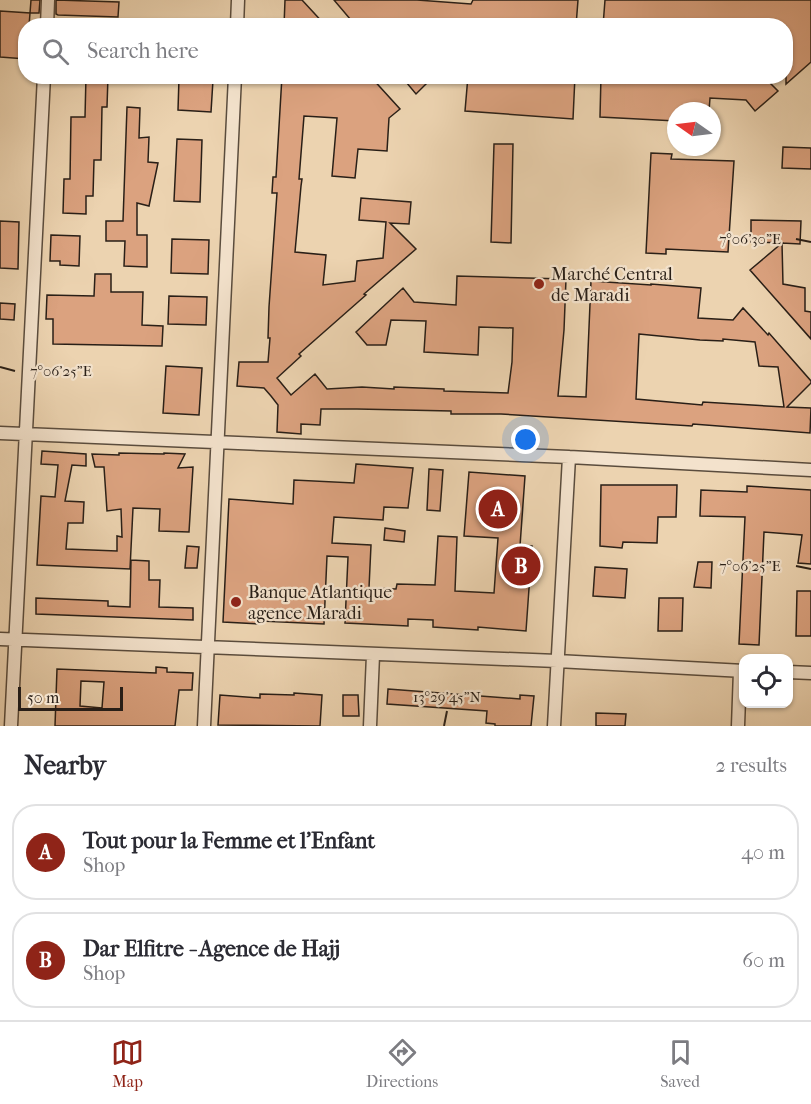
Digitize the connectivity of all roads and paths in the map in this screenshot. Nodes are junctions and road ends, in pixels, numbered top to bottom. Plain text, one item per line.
1 (48, 0) edge
2 (238, 0) edge
3 (47, 18) edge
4 (237, 18) edge
5 (44, 84) edge
6 (235, 84) edge
7 (0, 433) edge
8 (26, 434) junction
9 (216, 443) junction
10 (569, 457) junction
11 (811, 470) edge
12 (0, 639) edge
13 (15, 640) junction
14 (207, 647) junction
15 (373, 655) junction
16 (557, 660) junction
17 (739, 671) edge
18 (793, 672) edge
19 (811, 673) edge
20 (739, 708) edge
21 (11, 726) edge
22 (204, 726) edge
23 (370, 726) edge
24 (554, 726) edge
25 (738, 726) edge

1 - 3 street
2 - 4 street
5 - 8 street
6 - 9 street
7 - 8 street
8 - 9 street
8 - 13 street
9 - 10 street
9 - 14 street
10 - 11 street
10 - 16 street
12 - 13 street
13 - 14 street
13 - 21 street
14 - 15 street
14 - 22 street
15 - 16 street
15 - 23 street
16 - 17 street
16 - 24 street
18 - 19 street
20 - 25 street

